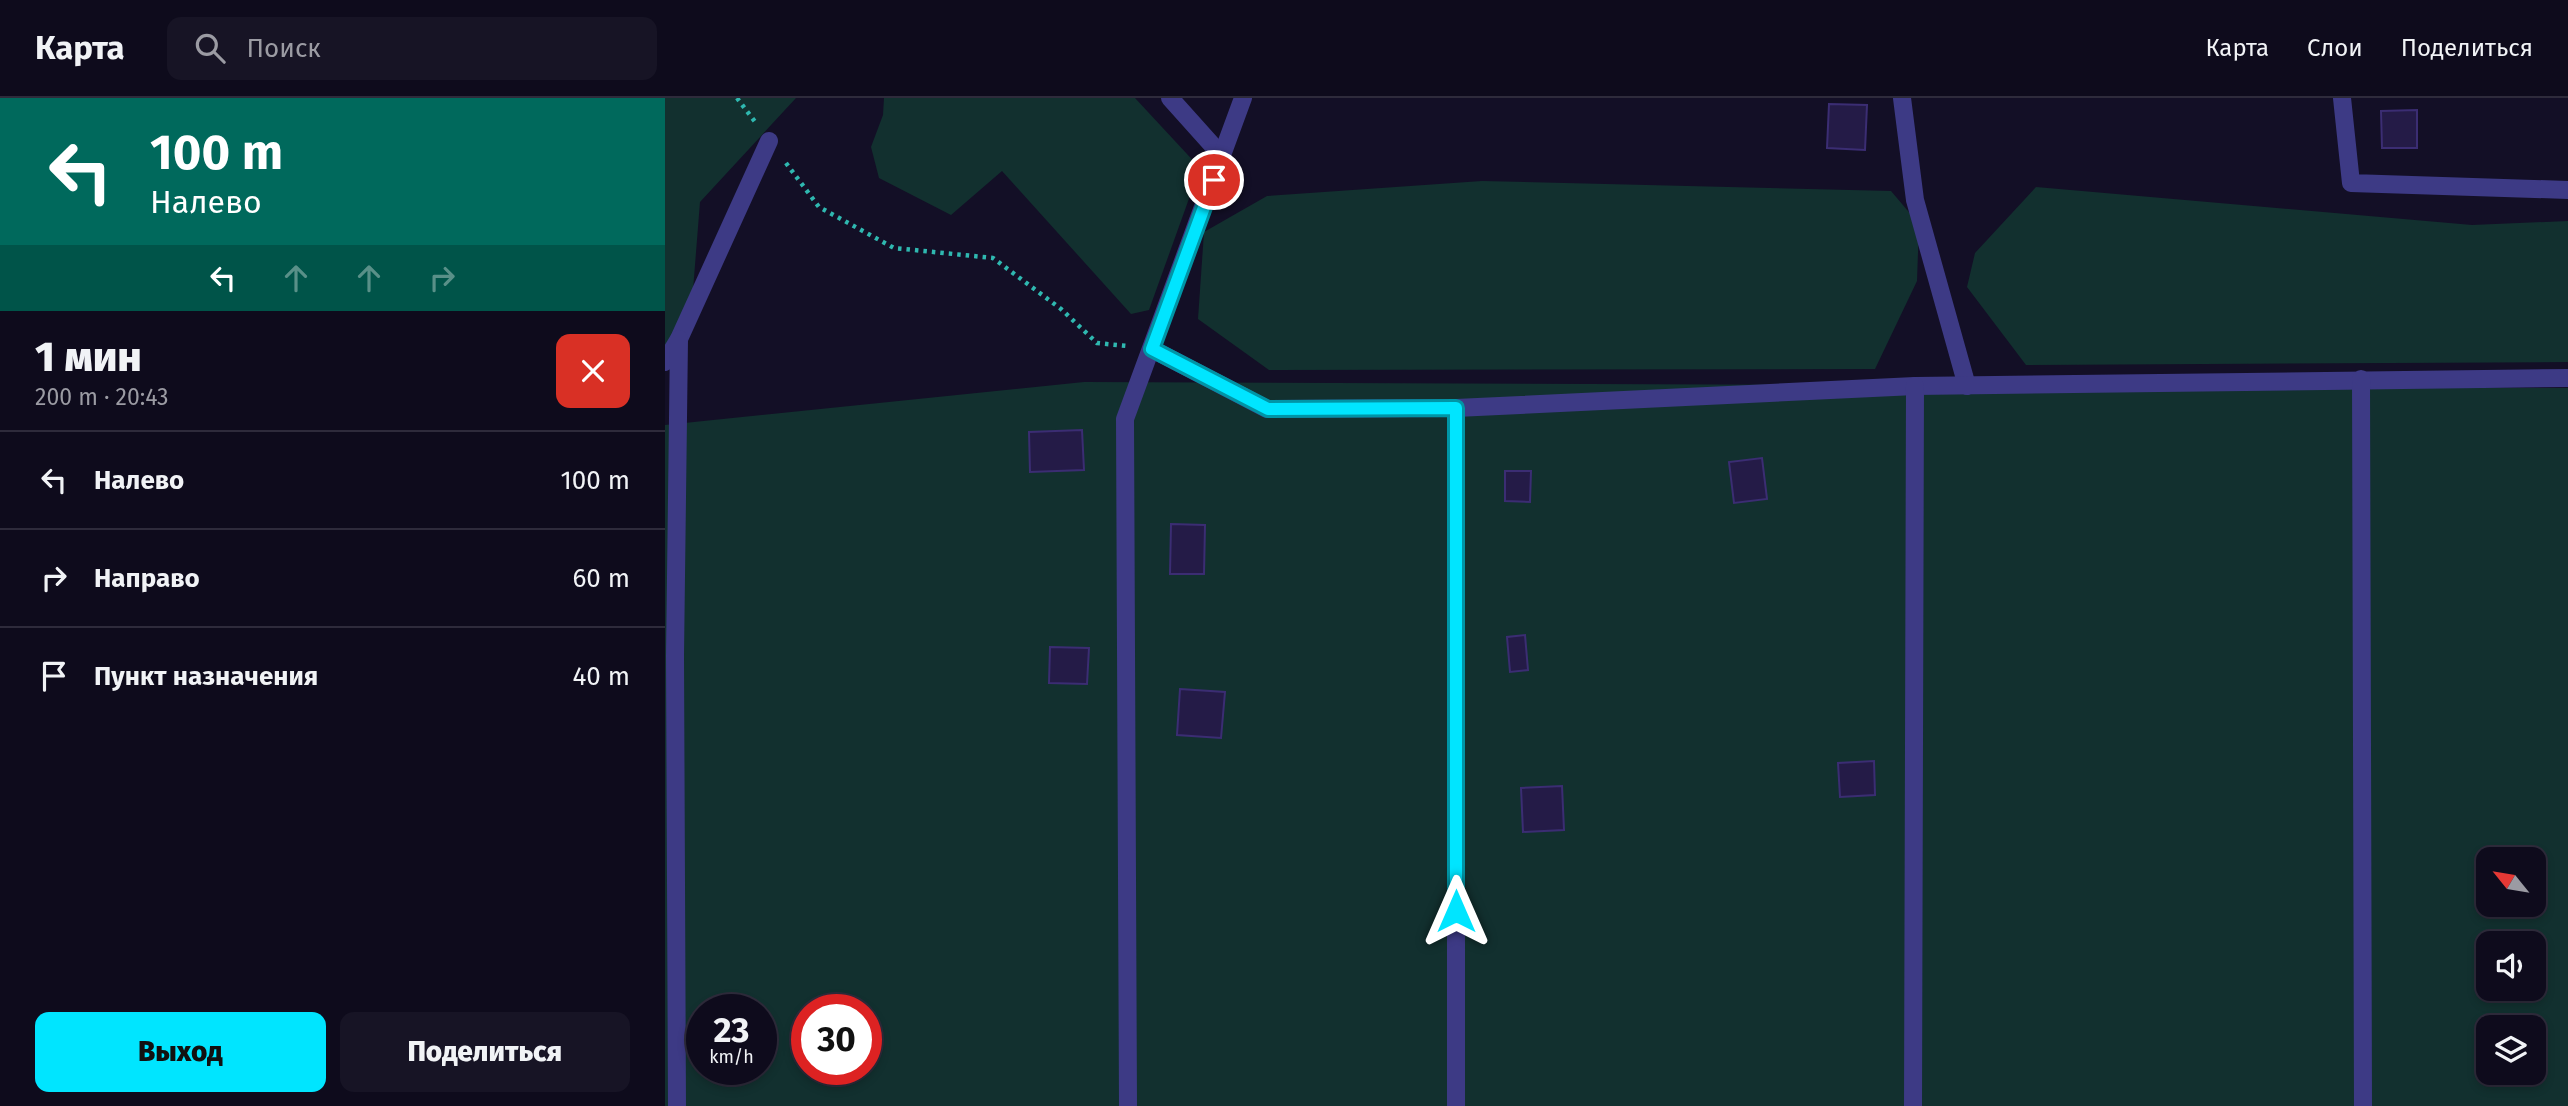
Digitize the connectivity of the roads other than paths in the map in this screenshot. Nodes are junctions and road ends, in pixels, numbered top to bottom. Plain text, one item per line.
1 (1170, 98) edge
2 (1243, 98) edge
3 (1902, 98) edge
4 (2343, 98) edge
5 (769, 141) road end
6 (1222, 156) junction
7 (2568, 190) edge
8 (679, 339) junction
9 (1152, 349) junction
10 (665, 362) edge
11 (2568, 378) edge
12 (2361, 379) junction
13 (1915, 386) junction
14 (1967, 386) junction
15 (1456, 408) junction
16 (677, 1106) edge
17 (1128, 1106) edge
18 (1456, 1106) edge
19 (1913, 1106) edge
20 (2363, 1106) edge

1 - 6 street
2 - 6 street
3 - 14 street
4 - 7 street
5 - 8 street
6 - 9 street
8 - 10 street
8 - 16 street
9 - 15 street
9 - 17 street
11 - 12 street
12 - 14 street
12 - 20 street
13 - 14 street
13 - 15 street
13 - 19 street
15 - 18 street

